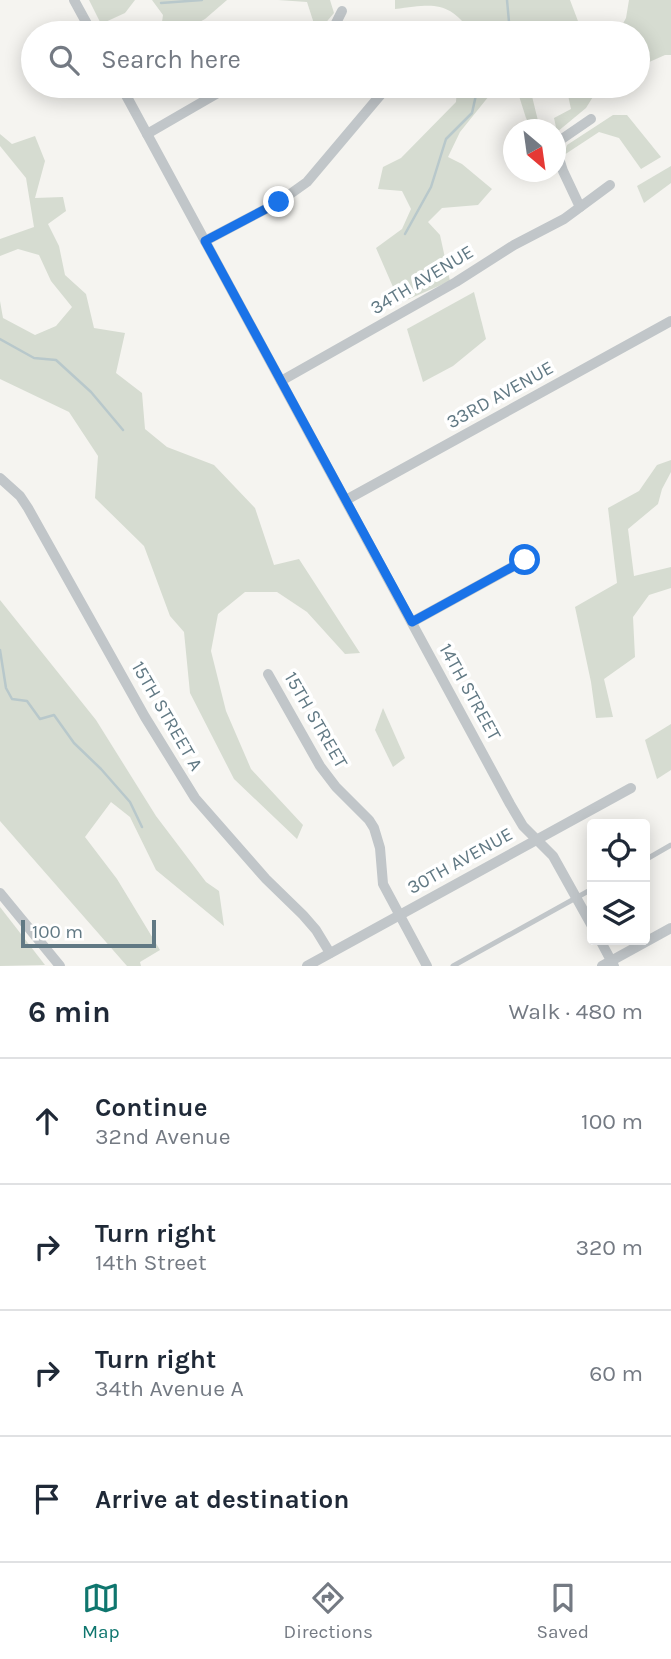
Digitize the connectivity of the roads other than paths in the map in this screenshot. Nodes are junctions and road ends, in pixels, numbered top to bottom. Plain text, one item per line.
1 (74, 0) edge
2 (342, 11) dead end
3 (85, 21) edge
4 (337, 21) edge
5 (128, 98) edge
6 (209, 98) edge
7 (378, 98) edge
8 (591, 119) dead end
9 (147, 134) junction
10 (566, 136) edge
11 (566, 178) edge
12 (610, 185) dead end
13 (580, 207) junction
14 (205, 241) junction
15 (671, 321) edge
16 (281, 381) junction
17 (0, 478) edge
18 (346, 500) junction
19 (525, 560) dead end
20 (412, 622) junction
21 (268, 674) dead end
22 (631, 788) dead end
23 (537, 838) junction
24 (671, 845) edge
25 (650, 857) edge
26 (587, 892) edge
27 (0, 893) edge
28 (577, 898) junction
29 (399, 915) junction
30 (587, 917) edge
31 (671, 928) edge
32 (602, 945) edge
33 (330, 953) junction
34 (609, 964) edge
35 (60, 966) edge
36 (307, 966) edge
37 (427, 966) edge
38 (453, 966) edge

1 - 3 street
2 - 4 street
5 - 9 street, 14TH STREET
6 - 9 street
7 - 14 street
8 - 10 street
9 - 14 street, 14TH STREET
11 - 13 street
12 - 13 street, 34TH AVENUE
13 - 16 street, 34TH AVENUE
14 - 16 street, 14TH STREET
15 - 18 street, 33RD AVENUE
16 - 18 street, 14TH STREET
17 - 33 street, 15TH STREET A
18 - 20 street, 14TH STREET
19 - 20 street
20 - 23 street, 14TH STREET
21 - 29 street, 15TH STREET
22 - 23 street, 30TH AVENUE
23 - 28 street, 14TH STREET
23 - 29 street, 30TH AVENUE
24 - 25 lane
26 - 28 lane
27 - 35 street
28 - 30 street, 14TH STREET
28 - 38 lane
29 - 33 street, 30TH AVENUE
29 - 37 street, 15TH STREET
31 - 34 street
32 - 34 street
33 - 36 street, 30TH AVENUE

